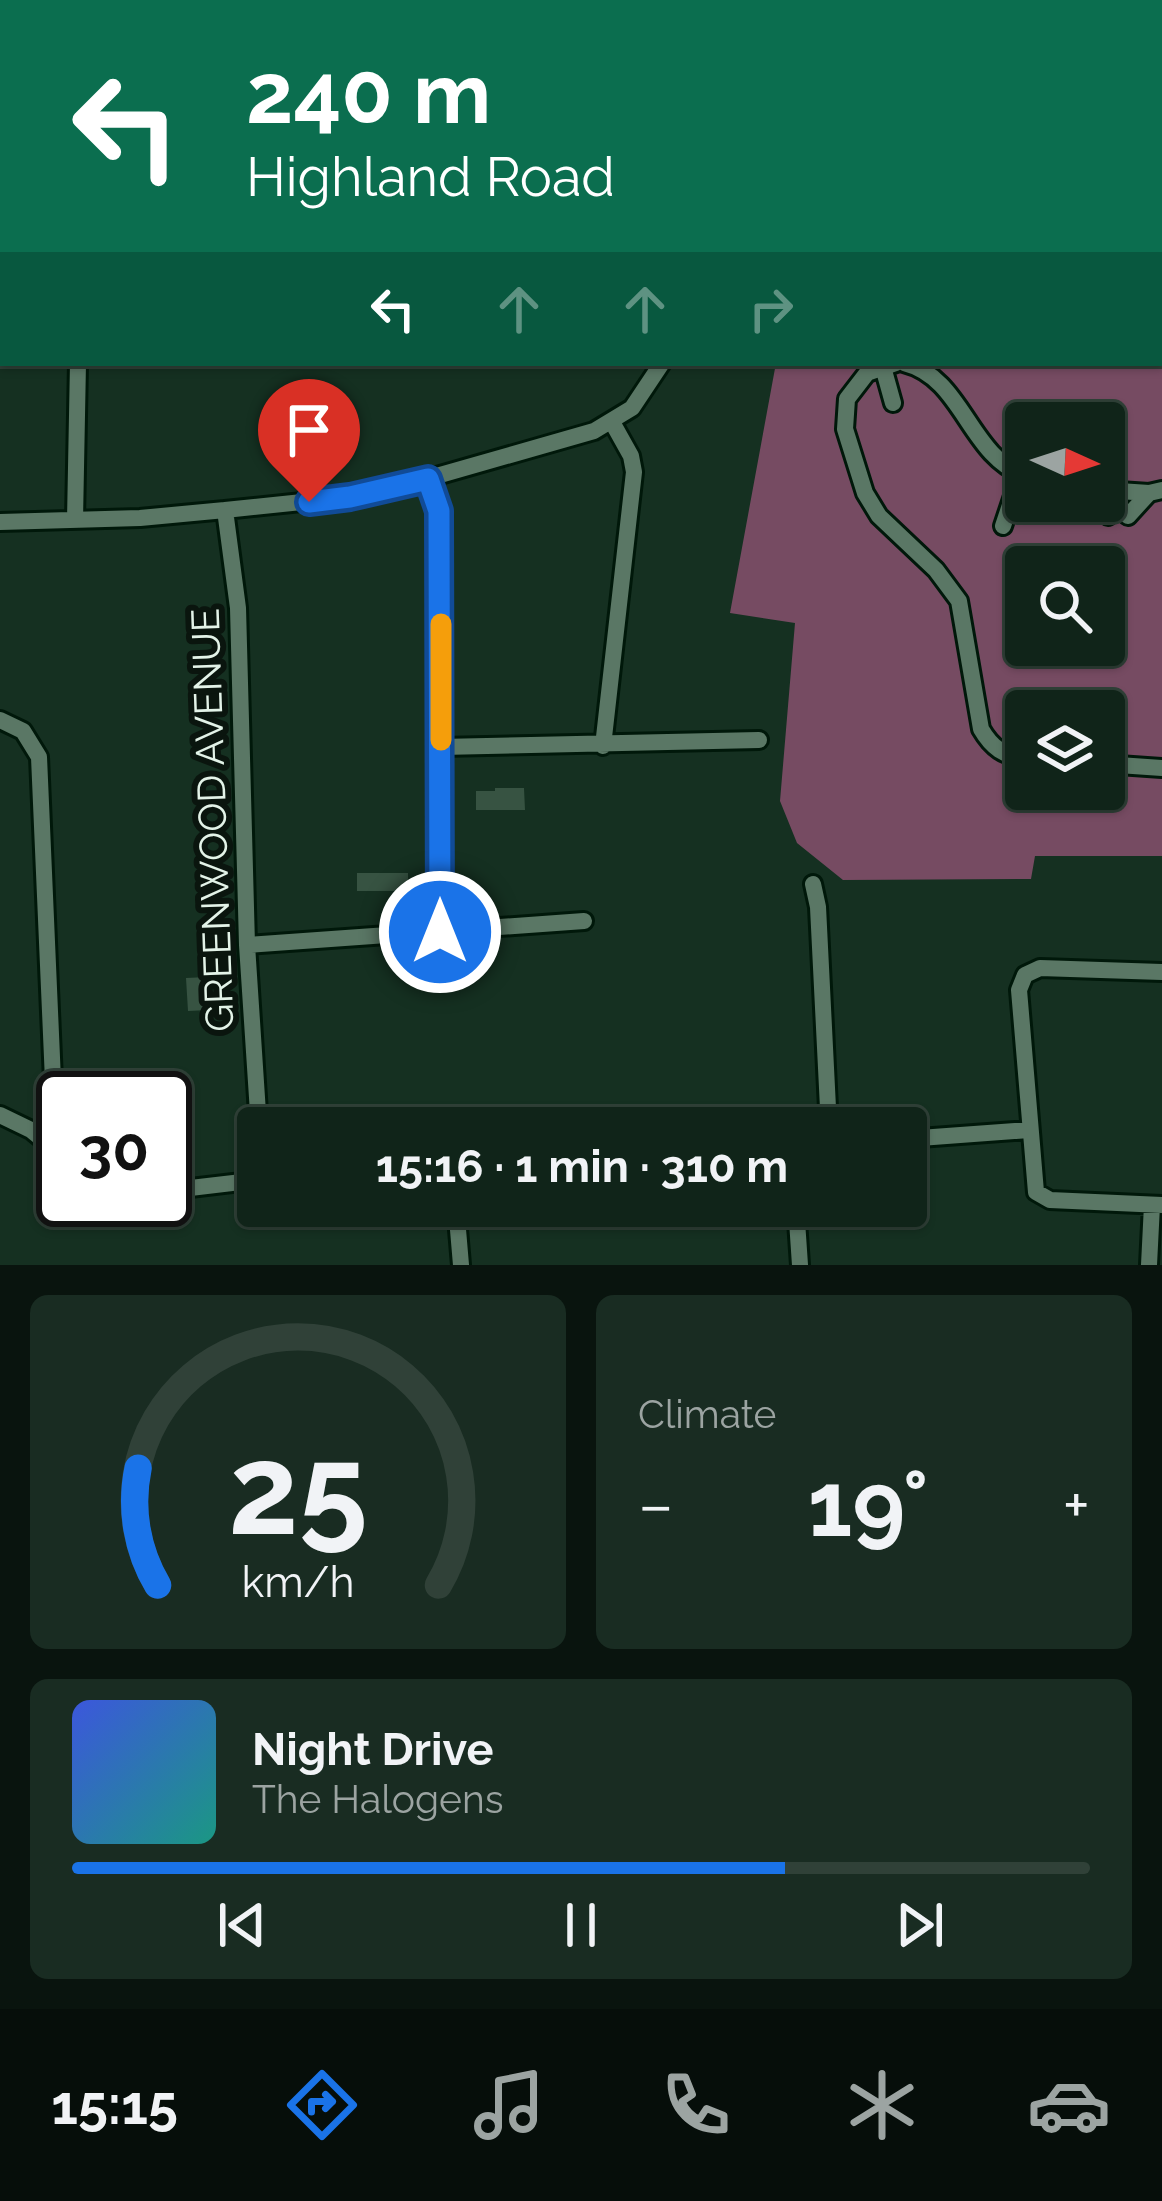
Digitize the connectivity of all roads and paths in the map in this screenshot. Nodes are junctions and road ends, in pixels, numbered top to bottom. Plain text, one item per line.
1 (78, 366) edge
2 (660, 366) edge
3 (888, 366) edge
4 (894, 366) edge
5 (907, 366) edge
6 (893, 403) dead end
7 (612, 422) junction
8 (1005, 464) edge
9 (428, 479) junction
10 (1125, 491) edge
11 (1155, 492) edge
12 (225, 511) junction
13 (1128, 516) dead end
14 (75, 520) junction
15 (0, 522) edge
16 (1006, 522) edge
17 (1004, 526) dead end
18 (0, 719) edge
19 (759, 740) dead end
20 (441, 746) junction
21 (603, 746) junction
22 (1005, 754) edge
23 (1125, 765) edge
24 (1162, 768) edge
25 (813, 884) dead end
26 (584, 921) dead end
27 (440, 932) junction
28 (247, 945) junction
29 (1162, 972) edge
30 (56, 1071) edge
31 (258, 1107) edge
32 (828, 1107) edge
33 (0, 1115) edge
34 (1029, 1130) junction
35 (36, 1134) edge
36 (927, 1137) edge
37 (237, 1182) edge
38 (192, 1187) edge
39 (1157, 1205) edge
40 (458, 1227) edge
41 (797, 1227) edge
42 (461, 1265) edge
43 (800, 1265) edge
44 (1149, 1265) edge

1 - 14 street
2 - 7 street
3 - 22 street
4 - 6 street
5 - 8 street
7 - 9 street
7 - 21 street
9 - 12 street
9 - 20 street
10 - 11 street
11 - 13 street
12 - 14 street
12 - 28 street, GREENWOOD AVENUE
14 - 15 street
16 - 17 street
18 - 30 street
19 - 21 street
20 - 21 street
20 - 27 street
23 - 24 street
25 - 32 street
26 - 27 street
27 - 28 street
28 - 31 street, GREENWOOD AVENUE
29 - 34 street
33 - 35 street
34 - 36 street
34 - 39 street
37 - 38 street
39 - 44 street
40 - 42 street
41 - 43 street

